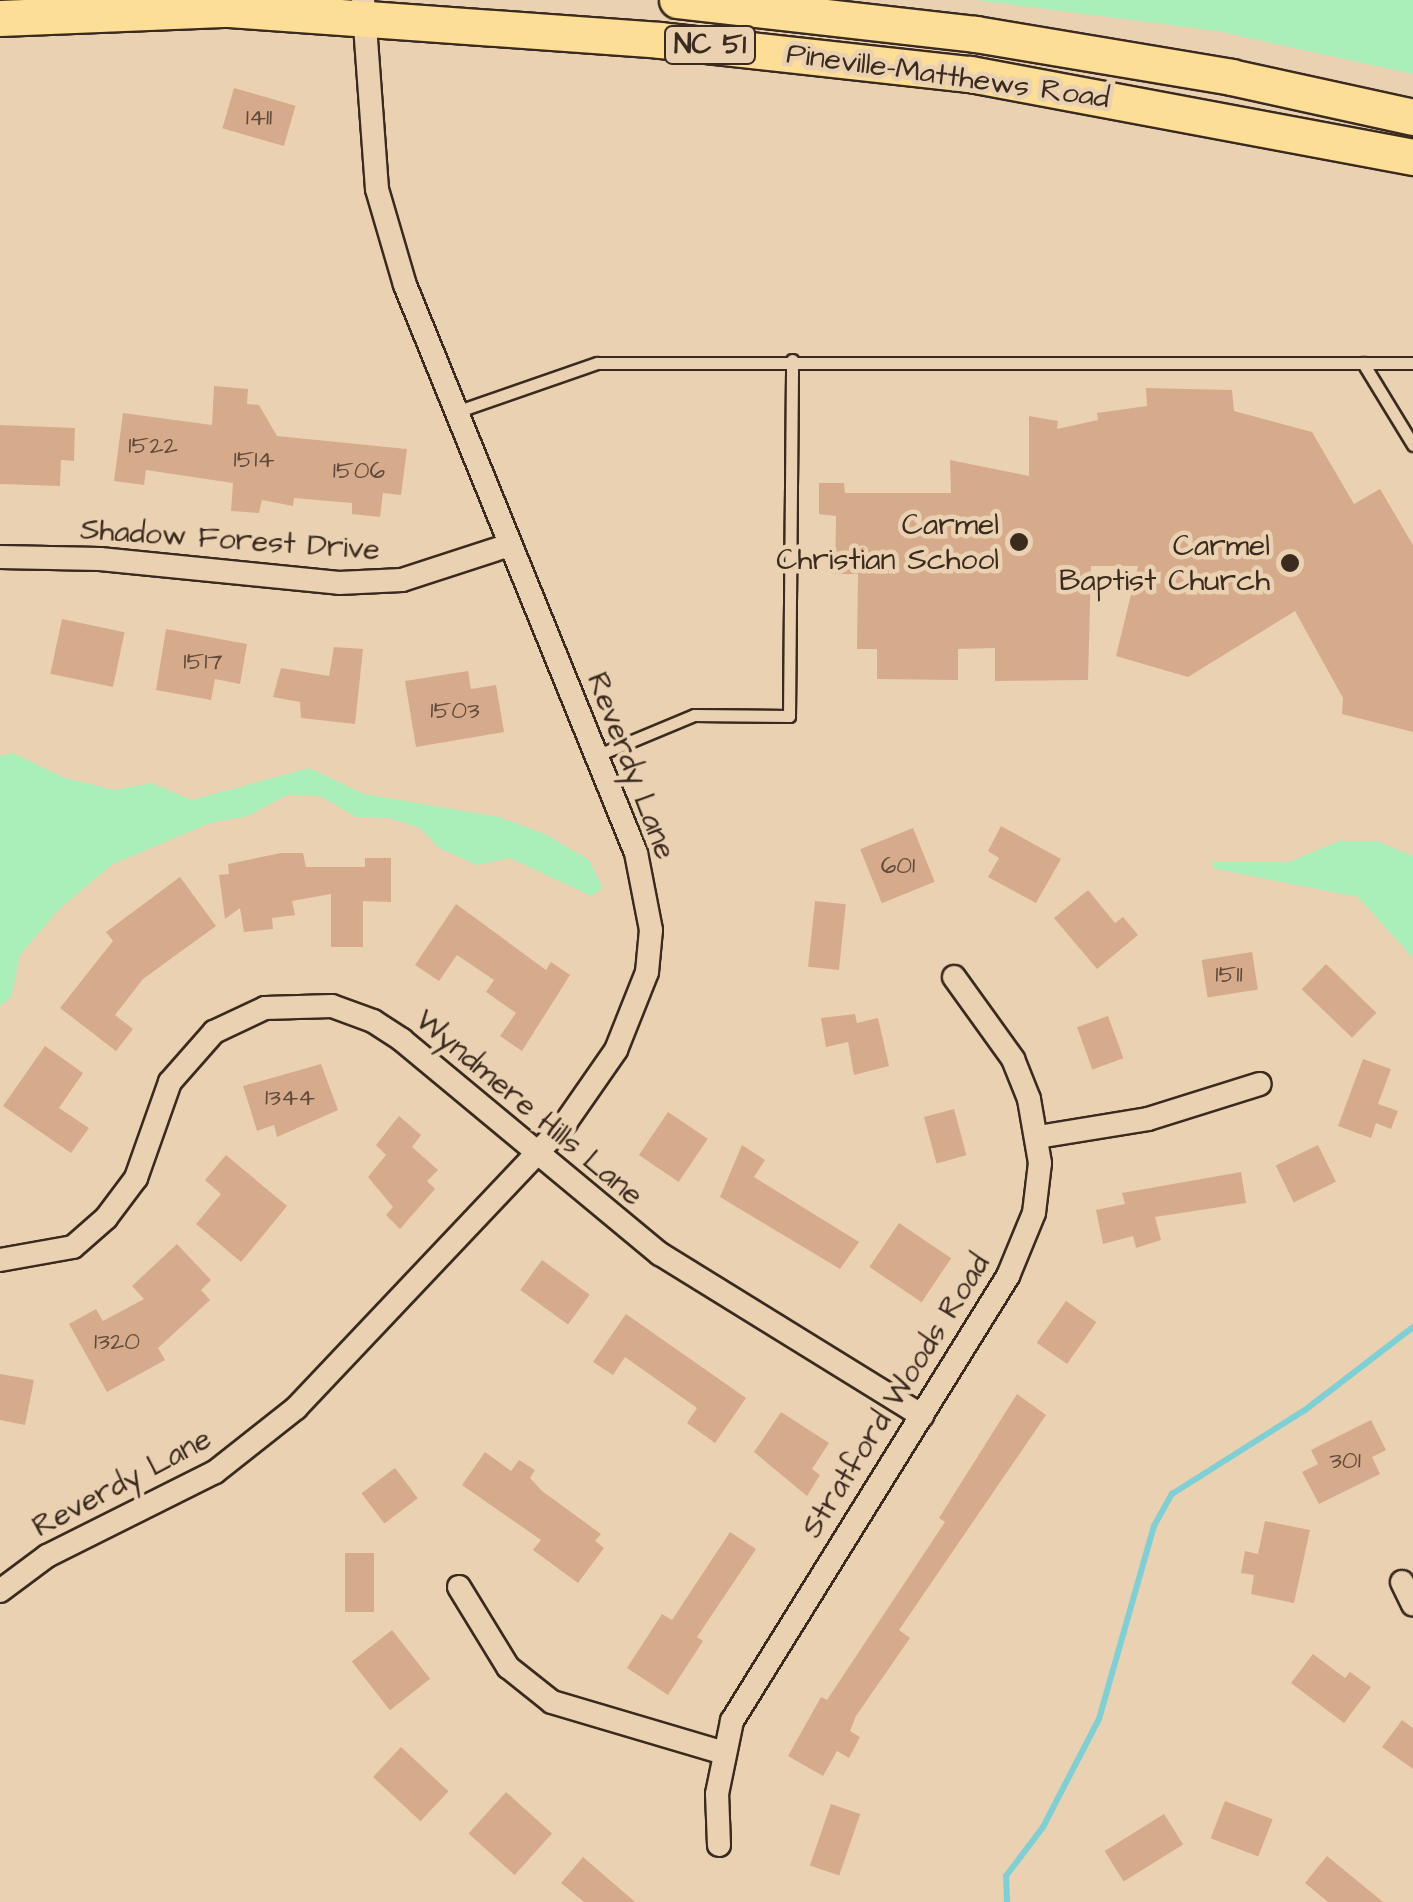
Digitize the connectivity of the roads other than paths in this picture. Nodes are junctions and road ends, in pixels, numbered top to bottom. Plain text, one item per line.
1 (677, 0) edge
2 (363, 10) edge
3 (0, 18) edge
4 (1413, 117) edge
5 (1413, 158) edge
6 (792, 360) junction
7 (1413, 362) edge
8 (1363, 363) junction
9 (456, 412) junction
10 (1413, 445) edge
11 (510, 545) junction
12 (0, 558) edge
13 (598, 755) junction
14 (954, 977) dead end
15 (1260, 1084) dead end
16 (1038, 1137) junction
17 (538, 1155) junction
18 (0, 1260) edge
19 (922, 1416) junction
20 (1402, 1582) dead end
21 (459, 1587) dead end
22 (0, 1591) edge
23 (1413, 1605) edge
24 (721, 1752) junction
25 (719, 1845) dead end

1 - 4 main road, Pineville-Matthews Road / NC 51
2 - 3 main road, Pineville-Matthews Road / NC 51
2 - 5 main road, Pineville-Matthews Road / NC 51
2 - 9 street, Reverdy Lane
6 - 8 lane
6 - 9 lane
6 - 13 lane
7 - 8 lane
8 - 10 lane
9 - 11 street, Reverdy Lane
11 - 12 street, Shadow Forest Drive
11 - 13 street, Reverdy Lane
13 - 17 street, Reverdy Lane
14 - 16 street, Stratford Woods Road
15 - 16 street
16 - 19 street, Stratford Woods Road
17 - 18 street, Wyndmere Hills Lane
17 - 19 street, Wyndmere Hills Lane
17 - 22 street, Reverdy Lane
19 - 24 street, Stratford Woods Road
20 - 23 street
21 - 24 street
24 - 25 street, Stratford Woods Road

